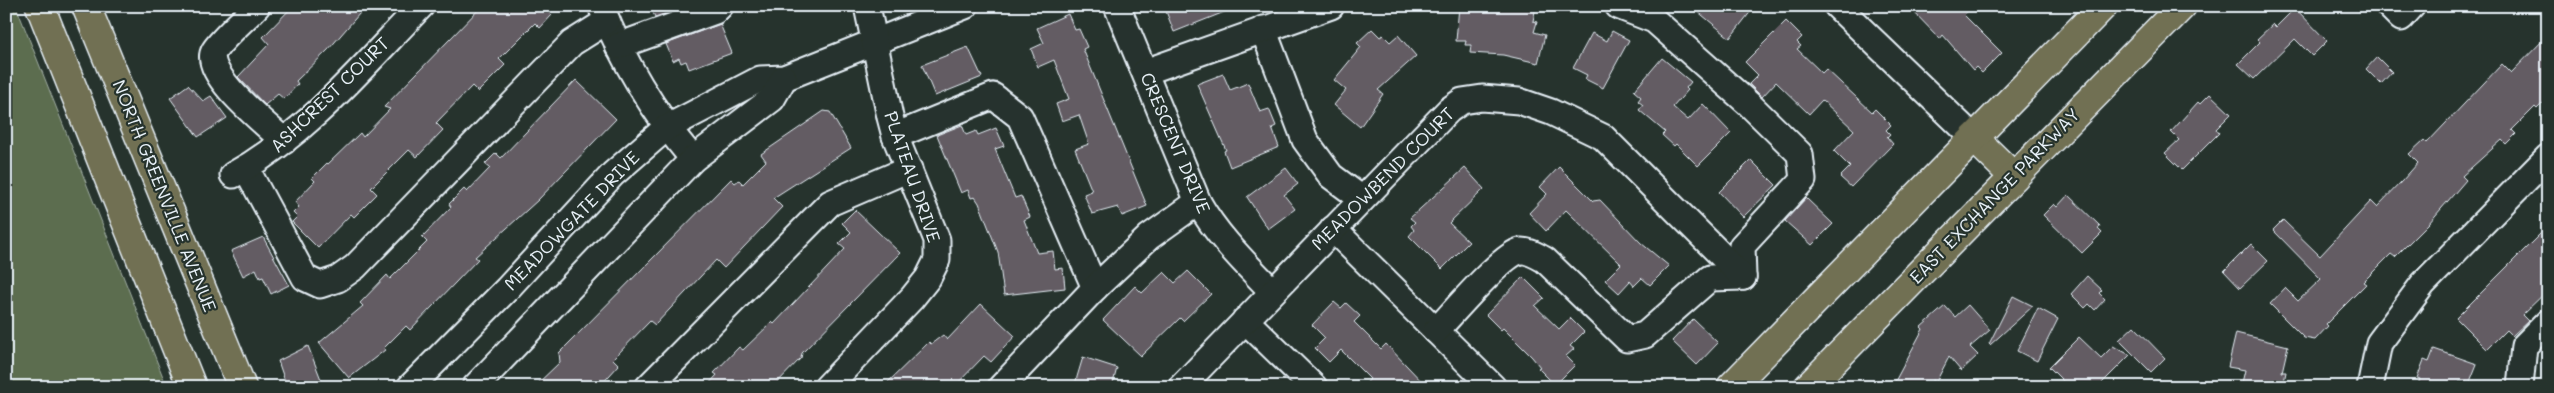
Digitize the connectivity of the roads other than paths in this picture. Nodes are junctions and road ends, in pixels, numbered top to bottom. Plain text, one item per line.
1 (40, 6) edge
2 (86, 6) edge
3 (257, 6) edge
4 (421, 6) edge
5 (720, 6) edge
6 (867, 6) edge
7 (965, 6) edge
8 (1117, 6) edge
9 (1331, 6) edge
10 (1618, 6) edge
11 (1837, 6) edge
12 (2103, 6) edge
13 (2182, 6) edge
14 (2389, 6) edge
15 (2412, 6) edge
16 (604, 14) edge
17 (1263, 29) junction
18 (874, 42) junction
19 (618, 46) junction
20 (1145, 72) junction
21 (784, 78) junction
22 (666, 128) junction
23 (895, 136) junction
24 (1974, 138) junction
25 (284, 141) junction
26 (2548, 157) edge
27 (693, 159) junction
28 (909, 169) junction
29 (2014, 177) junction
30 (1362, 199) junction
31 (1198, 202) junction
32 (1333, 229) junction
33 (1743, 277) junction
34 (1096, 288) junction
35 (1272, 292) junction
36 (1244, 320) junction
37 (2548, 322) edge
38 (1436, 331) junction
39 (192, 387) edge
40 (242, 387) edge
41 (410, 387) edge
42 (475, 387) edge
43 (648, 387) edge
44 (826, 387) edge
45 (1002, 387) edge
46 (1181, 387) edge
47 (1314, 387) edge
48 (1493, 387) edge
49 (1731, 387) edge
50 (1808, 387) edge
51 (2370, 387) edge
52 (2520, 387) edge

1 - 39 main road
2 - 40 main road, NORTH GREENVILLE AVENUE
3 - 25 street
4 - 25 street, ASHCREST COURT
5 - 19 street
6 - 18 street, PLATEAU DRIVE
7 - 18 street, MEADOWGATE DRIVE
8 - 20 street, CRESCENT DRIVE
9 - 17 street
10 - 33 street
11 - 24 street
12 - 24 main road
13 - 29 main road, EAST EXCHANGE PARKWAY
14 - 15 street
16 - 19 street
16 - 25 street, ASHCREST COURT
17 - 20 street
17 - 30 street
18 - 21 street, MEADOWGATE DRIVE
18 - 23 street, PLATEAU DRIVE
19 - 22 street
20 - 31 street, CRESCENT DRIVE
21 - 22 street, MEADOWGATE DRIVE
21 - 27 street
22 - 27 street
22 - 41 street, MEADOWGATE DRIVE
23 - 28 street, PLATEAU DRIVE
23 - 34 street
24 - 29 main road
24 - 49 main road
26 - 51 street
27 - 42 street
28 - 43 street
28 - 44 street, PLATEAU DRIVE
29 - 50 main road, EAST EXCHANGE PARKWAY
30 - 32 street, MEADOWBEND COURT
30 - 33 street, MEADOWBEND COURT
31 - 34 street
31 - 35 street, CRESCENT DRIVE
32 - 35 street, MEADOWBEND COURT
32 - 38 street
33 - 38 street
34 - 45 street
35 - 36 street, MEADOWBEND COURT
36 - 46 street, MEADOWBEND COURT
36 - 47 street
37 - 52 street
38 - 48 street

